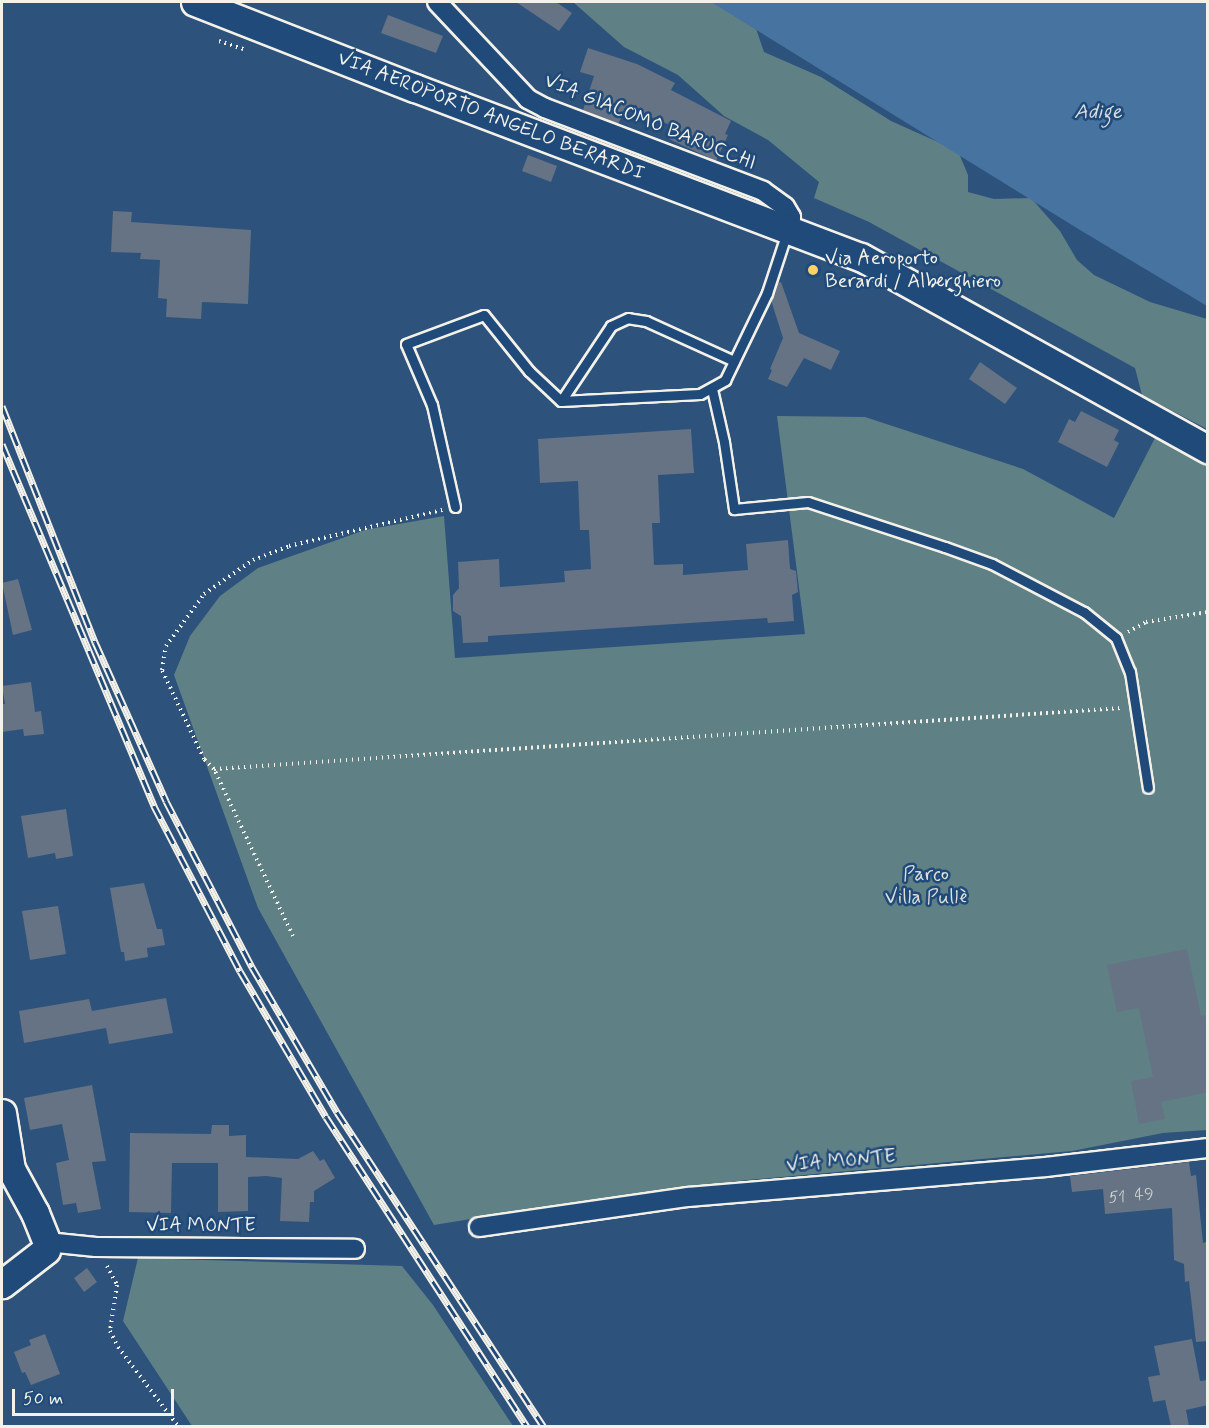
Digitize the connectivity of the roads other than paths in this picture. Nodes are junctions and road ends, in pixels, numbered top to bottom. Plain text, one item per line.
1 (195, 2) edge
2 (437, 2) edge
3 (788, 230) junction
4 (734, 361) junction
5 (712, 389) junction
6 (561, 402) junction
7 (1208, 449) edge
8 (455, 507) road end
9 (1148, 788) dead end
10 (2, 1113) edge
11 (1208, 1148) edge
12 (479, 1227) dead end
13 (46, 1246) junction
14 (355, 1249) dead end
15 (2, 1284) edge

1 - 3 street, VIA AEROPORTO ANGELO BERARDI
2 - 3 street, VIA GIACOMO BARUCCHI
3 - 4 lane
3 - 7 street, VIA AEROPORTO ANGELO BERARDI
4 - 5 lane
4 - 6 lane
5 - 6 lane
5 - 9 lane
6 - 8 lane
10 - 13 street
11 - 12 street, VIA MONTE
13 - 14 street, VIA MONTE
13 - 15 street

